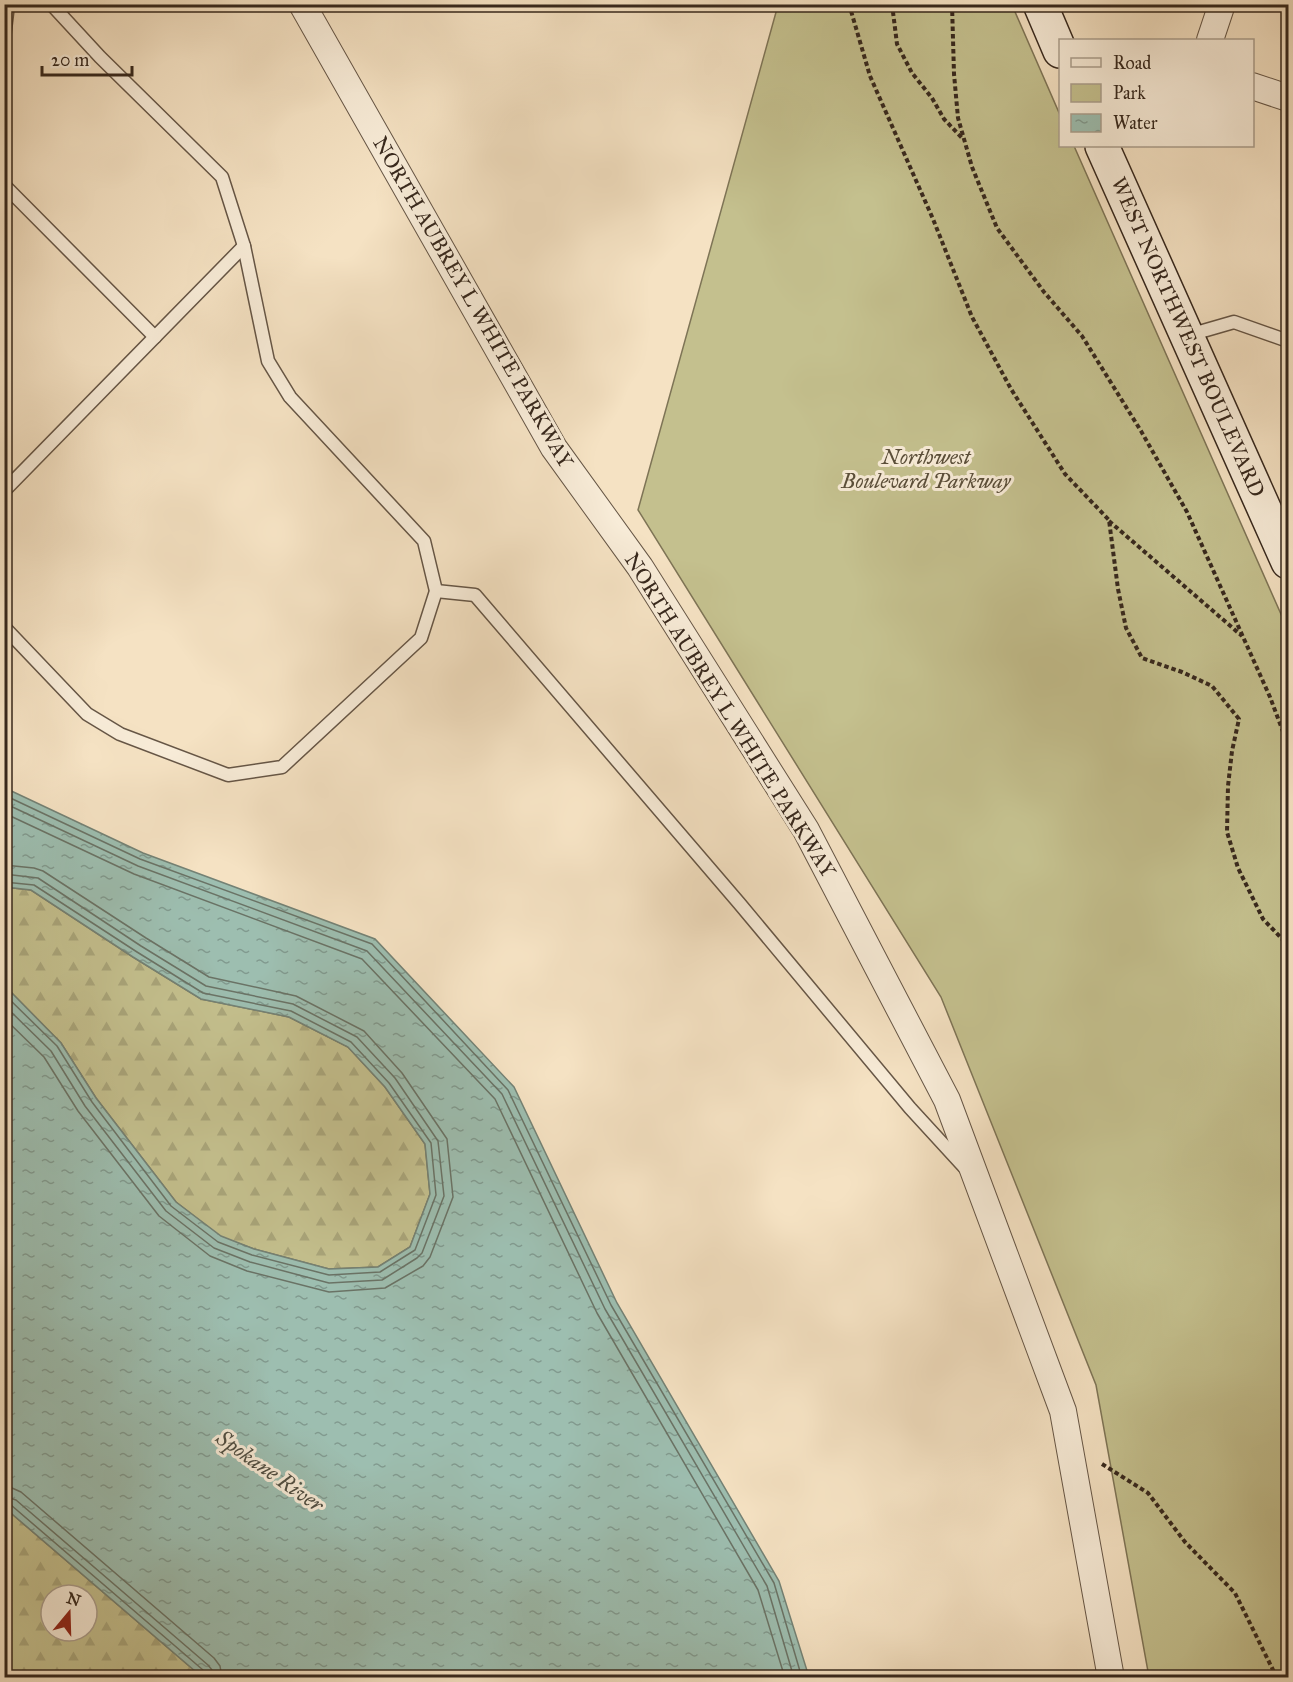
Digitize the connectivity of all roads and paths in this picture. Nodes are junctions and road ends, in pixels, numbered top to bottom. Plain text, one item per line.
1 (8, 4) edge
2 (51, 4) edge
3 (302, 4) edge
4 (849, 4) edge
5 (892, 4) edge
6 (952, 4) edge
7 (1040, 4) edge
8 (1222, 4) edge
9 (4, 38) edge
10 (1210, 39) edge
11 (1059, 49) edge
12 (1254, 87) edge
13 (1288, 98) edge
14 (964, 140) junction
15 (1102, 147) edge
16 (4, 185) edge
17 (244, 246) junction
18 (1188, 336) junction
19 (155, 337) junction
20 (1288, 341) edge
21 (4, 491) edge
22 (1109, 520) junction
23 (1288, 562) edge
24 (436, 591) junction
25 (4, 627) edge
26 (1243, 637) junction
27 (1288, 745) edge
28 (1288, 945) edge
29 (978, 1182) junction
30 (1068, 1442) junction
31 (1111, 1677) edge
32 (1277, 1677) edge

1 - 9 lane
2 - 17 lane
3 - 29 street, NORTH AUBREY L WHITE PARKWAY
4 - 22 path
5 - 14 path
6 - 14 path
7 - 11 main road
8 - 10 street
12 - 13 street
14 - 26 path
15 - 18 main road, WEST NORTHWEST BOULEVARD
16 - 19 lane
17 - 19 lane
17 - 24 lane
18 - 20 lane
18 - 23 main road, WEST NORTHWEST BOULEVARD
19 - 21 lane
22 - 26 path
22 - 28 path
24 - 25 lane
24 - 29 lane
26 - 27 path
29 - 30 street, NORTH AUBREY L WHITE PARKWAY
30 - 31 street, NORTH AUBREY L WHITE PARKWAY
30 - 32 path

